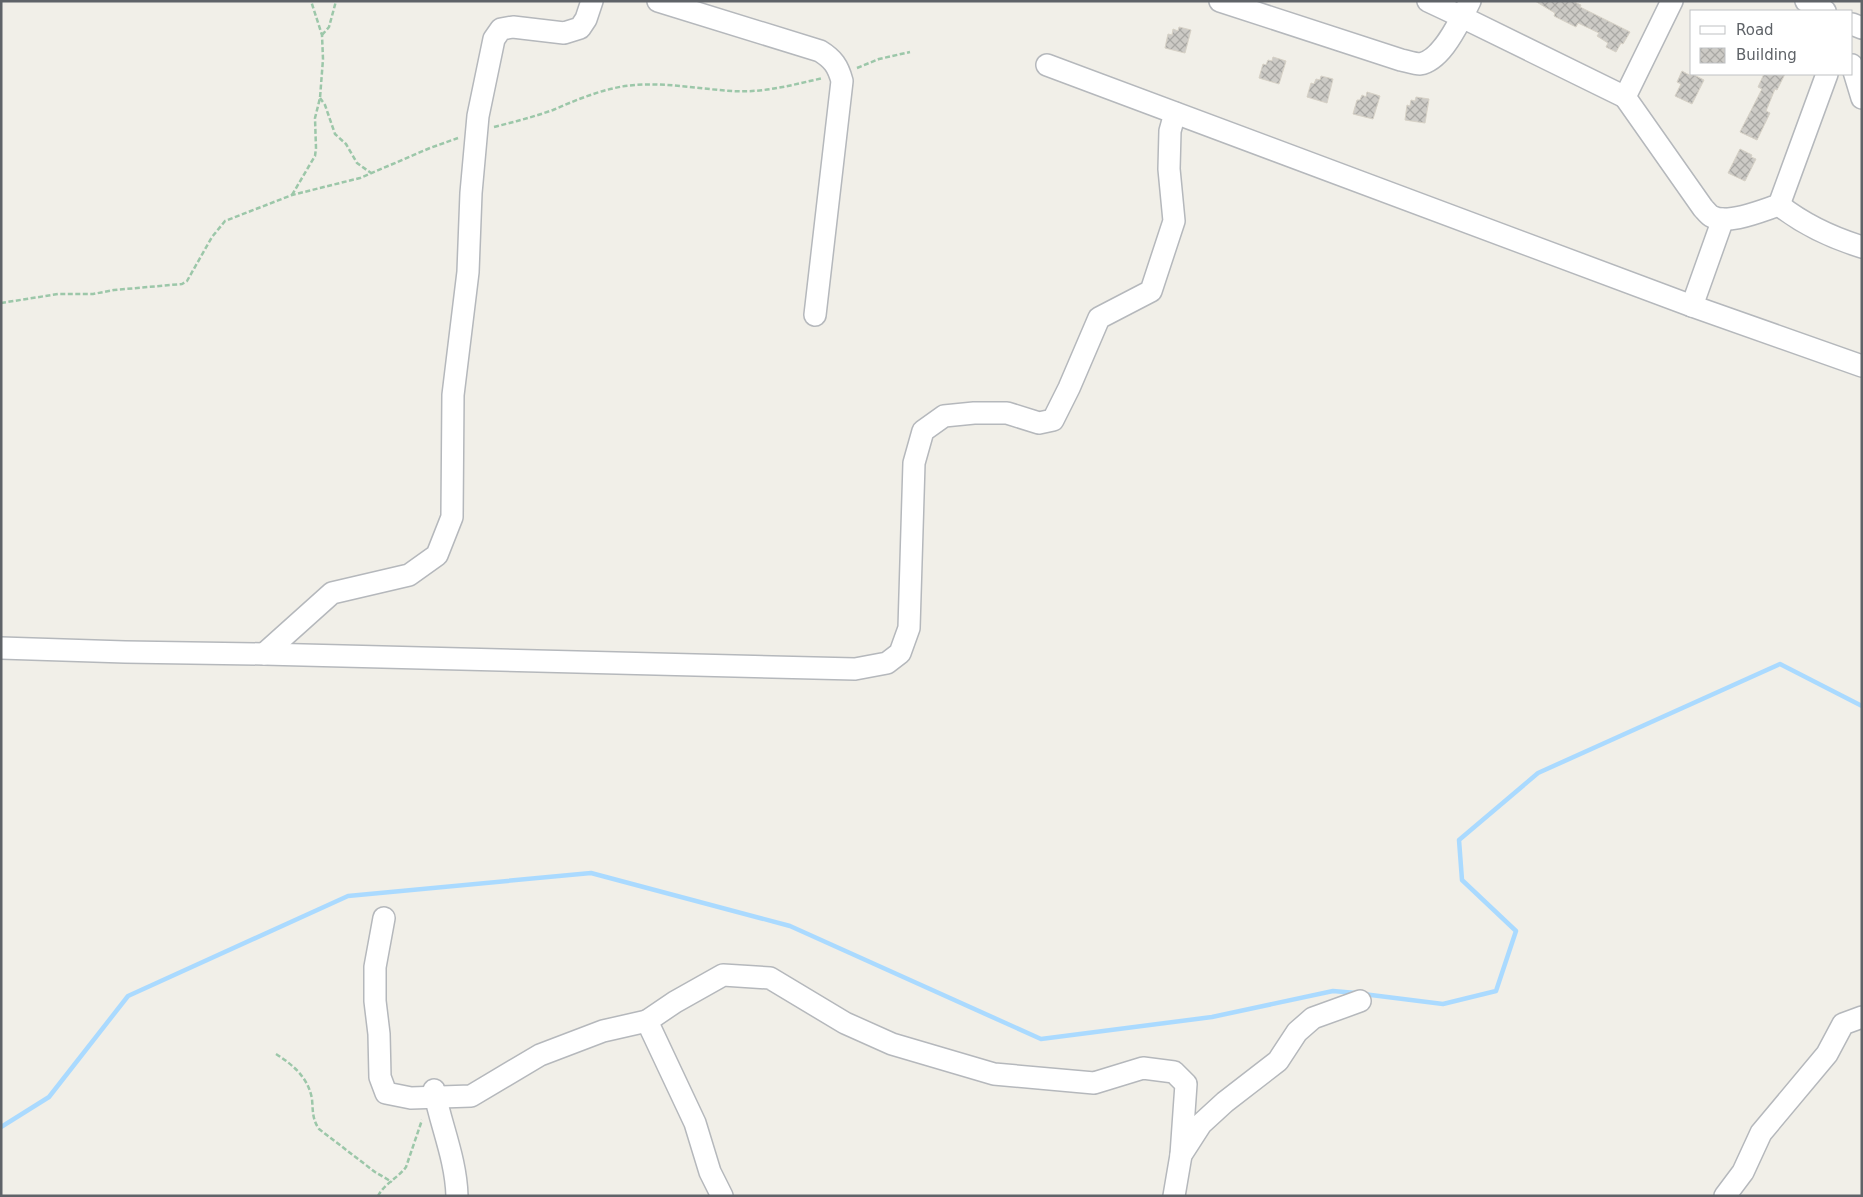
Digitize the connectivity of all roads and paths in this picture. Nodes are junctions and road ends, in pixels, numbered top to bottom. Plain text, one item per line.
1 (311, 1) edge
2 (336, 1) edge
3 (592, 1) edge
4 (658, 1) edge
5 (1220, 1) edge
6 (1428, 1) edge
7 (1672, 1) edge
8 (1806, 1) edge
9 (1466, 9) edge
10 (1823, 10) edge
11 (322, 35) junction
12 (910, 52) dead end
13 (1047, 65) dead end
14 (1853, 67) edge
15 (840, 74) junction
16 (1827, 75) edge
17 (320, 98) junction
18 (1625, 98) junction
19 (1862, 98) edge
20 (1175, 113) junction
21 (476, 132) junction
22 (371, 173) junction
23 (292, 195) junction
24 (1780, 204) junction
25 (1723, 220) junction
26 (1862, 247) edge
27 (1, 303) edge
28 (1692, 306) junction
29 (815, 314) dead end
30 (1862, 366) edge
31 (1, 648) edge
32 (264, 654) junction
33 (384, 918) dead end
34 (1360, 1001) dead end
35 (1862, 1017) edge
36 (647, 1021) junction
37 (276, 1054) dead end
38 (435, 1094) junction
39 (423, 1117) dead end
40 (1181, 1155) junction
41 (392, 1182) junction
42 (378, 1196) edge
43 (457, 1196) edge
44 (722, 1196) edge
45 (1174, 1196) edge
46 (1725, 1196) edge

1 - 11 path
2 - 11 path
3 - 21 street
4 - 15 street
5 - 9 street
6 - 9 street
7 - 18 street
8 - 10 street
9 - 18 street
11 - 17 path
12 - 15 path
13 - 20 street
14 - 19 street
15 - 21 path
15 - 29 street
16 - 24 street
17 - 22 path
17 - 23 path
18 - 25 street
20 - 28 street
20 - 32 street
21 - 22 path
21 - 32 street
22 - 23 path
23 - 27 path
24 - 25 street
24 - 26 street
25 - 28 street
28 - 30 street
31 - 32 street
33 - 38 street
34 - 40 street
35 - 46 street
36 - 38 street
36 - 40 street
36 - 44 street
37 - 41 path
38 - 43 street
39 - 41 path
40 - 45 street
41 - 42 path

